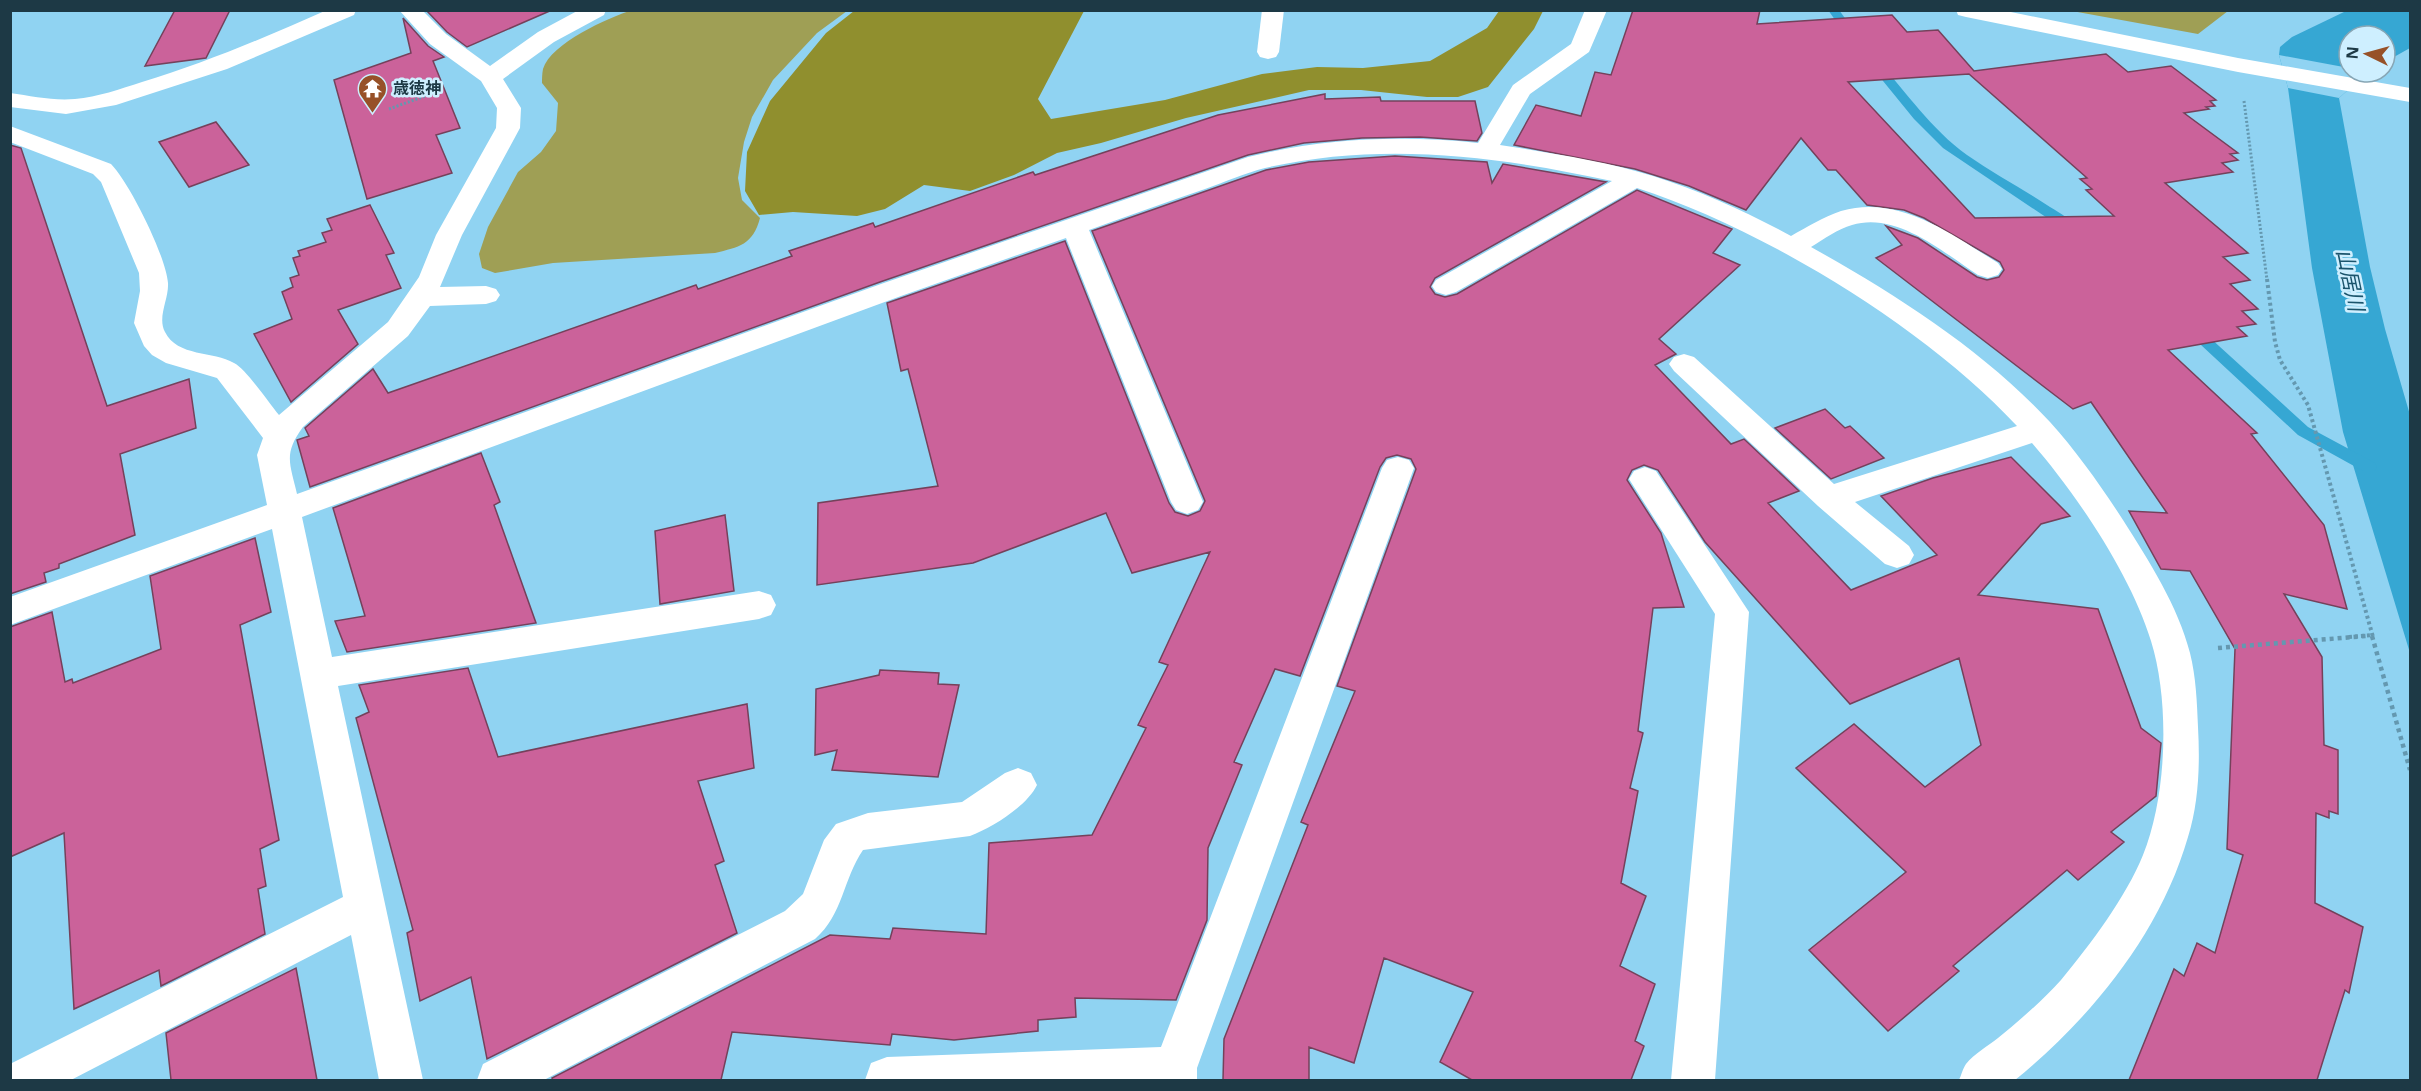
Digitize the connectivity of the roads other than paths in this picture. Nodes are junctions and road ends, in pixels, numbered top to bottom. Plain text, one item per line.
1 (346, 10) edge
2 (409, 10) edge
3 (596, 10) edge
4 (1273, 10) edge
5 (1596, 10) edge
6 (1966, 10) edge
7 (1268, 52) dead end
8 (490, 77) junction
9 (2410, 95) edge
10 (10, 100) edge
11 (10, 133) edge
12 (1486, 149) junction
13 (1634, 179) junction
14 (1074, 225) junction
15 (1792, 246) junction
16 (1988, 269) dead end
17 (1446, 286) dead end
18 (486, 295) dead end
19 (421, 297) junction
20 (1684, 364) dead end
21 (2039, 430) junction
22 (279, 437) junction
23 (1398, 468) dead end
24 (1645, 479) dead end
25 (1829, 498) junction
26 (1187, 502) dead end
27 (284, 513) junction
28 (1897, 555) dead end
29 (759, 605) dead end
30 (10, 611) edge
31 (318, 674) junction
32 (1017, 785) dead end
33 (364, 907) junction
34 (1175, 1074) edge
35 (887, 1079) edge
36 (26, 1080) edge
37 (398, 1080) edge
38 (499, 1080) edge
39 (1693, 1080) edge
40 (1981, 1080) edge

1 - 10 street
2 - 8 street
3 - 8 street
4 - 7 street
5 - 12 street
6 - 9 street
8 - 19 street
11 - 22 street
12 - 13 street
12 - 14 street
13 - 15 street
13 - 17 street
14 - 26 street
14 - 27 street
15 - 16 street
15 - 21 street
18 - 19 street
19 - 22 street
20 - 25 street
21 - 25 street
21 - 40 street
22 - 27 street
23 - 34 street
24 - 39 street
25 - 28 street
27 - 30 street
27 - 31 street
29 - 31 street
31 - 33 street
32 - 38 street
33 - 36 street
33 - 37 street
34 - 35 street

